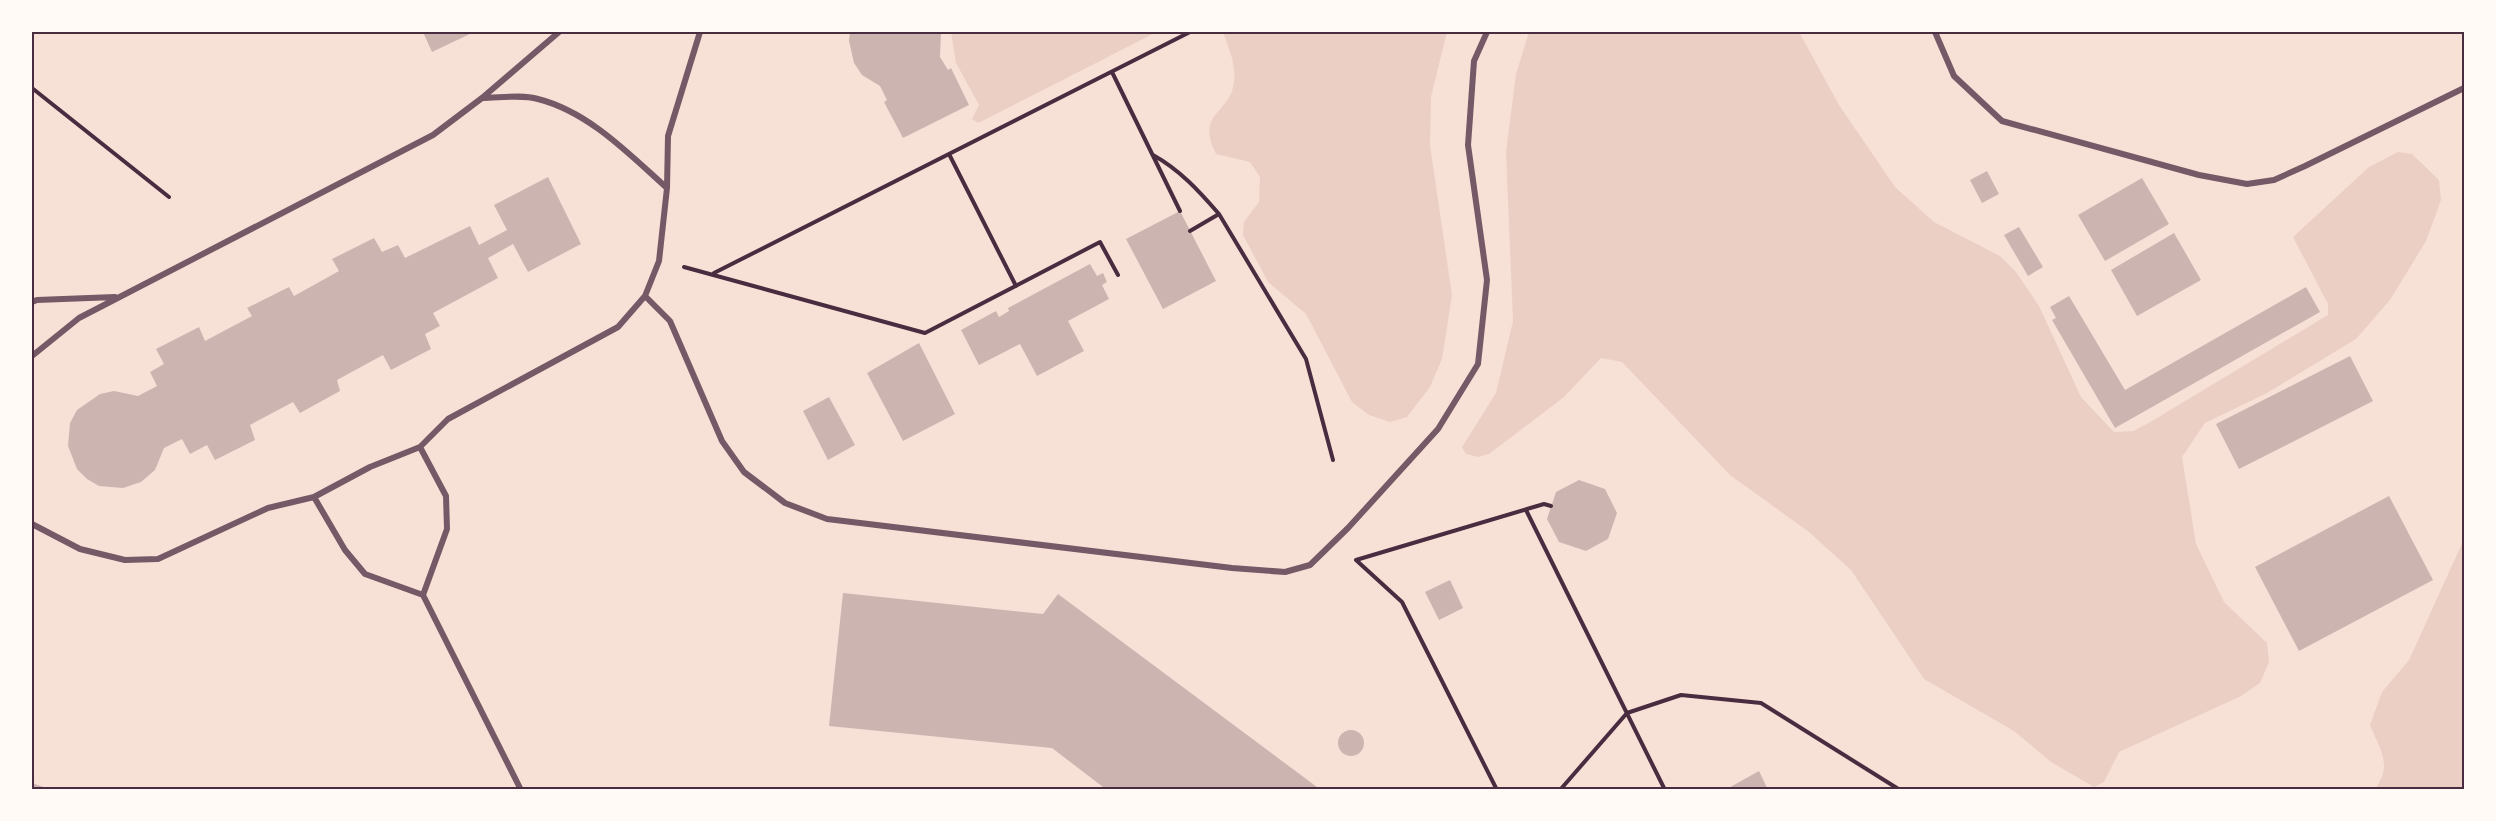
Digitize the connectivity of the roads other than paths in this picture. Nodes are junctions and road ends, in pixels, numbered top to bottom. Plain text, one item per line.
1 (559, 32) edge
2 (700, 32) edge
3 (1487, 32) edge
4 (1935, 32) edge
5 (2464, 88) edge
6 (482, 98) junction
7 (667, 188) junction
8 (645, 296) junction
9 (119, 297) junction
10 (32, 302) edge
11 (32, 356) edge
12 (420, 447) junction
13 (314, 497) junction
14 (32, 524) edge
15 (423, 595) junction
16 (521, 789) edge

1 - 6 street
2 - 7 street
3 - 8 street
4 - 5 street
6 - 7 street
6 - 9 street
7 - 8 street
8 - 12 street
9 - 10 street
9 - 11 street
12 - 13 street
12 - 15 street
13 - 14 street
13 - 15 street
15 - 16 street

